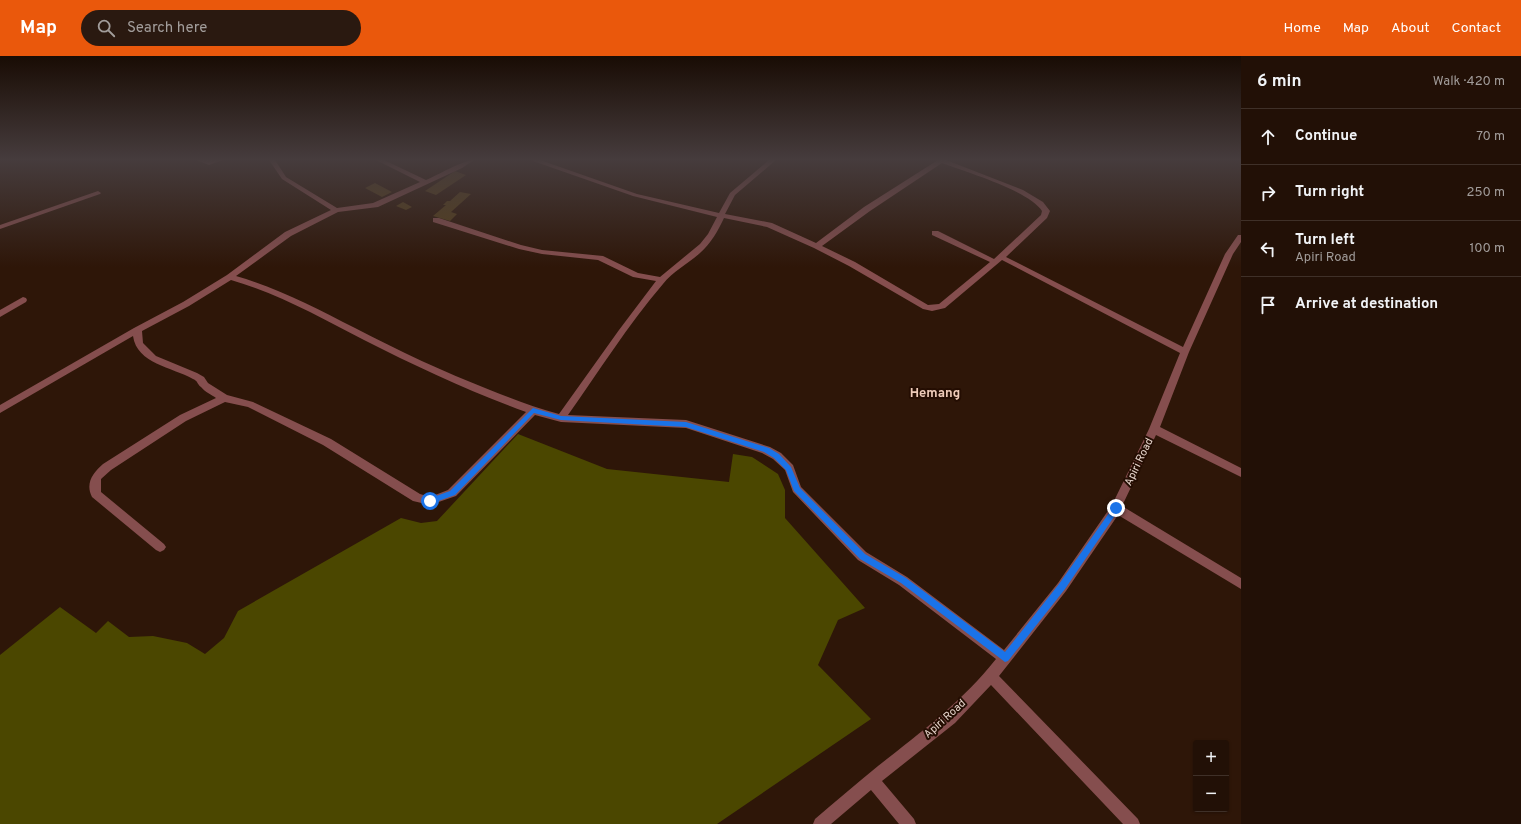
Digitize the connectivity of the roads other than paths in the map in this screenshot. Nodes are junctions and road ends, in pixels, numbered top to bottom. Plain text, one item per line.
1 (90, 196) edge
2 (313, 196) edge
3 (395, 196) edge
4 (638, 196) edge
5 (731, 196) edge
6 (886, 196) edge
7 (1030, 196) edge
8 (336, 210) junction
9 (722, 216) junction
10 (436, 220) dead end
11 (0, 227) edge
12 (935, 234) dead end
13 (1241, 238) edge
14 (817, 246) junction
15 (998, 259) junction
16 (230, 277) junction
17 (661, 280) junction
18 (23, 300) dead end
19 (0, 314) edge
20 (137, 330) junction
21 (1185, 352) junction
22 (224, 398) junction
23 (0, 409) edge
24 (533, 411) junction
25 (561, 418) junction
26 (1154, 429) junction
27 (1241, 473) edge
28 (1116, 508) junction
29 (160, 547) dead end
30 (1241, 584) edge
31 (1005, 658) junction
32 (991, 676) junction
33 (872, 780) junction
34 (820, 824) edge
35 (909, 824) edge
36 (1133, 824) edge

1 - 11 street
2 - 8 street
3 - 8 street
4 - 9 street
5 - 9 street
6 - 14 street
7 - 15 street
8 - 16 street
9 - 14 street
9 - 17 street
10 - 17 street
12 - 15 street
13 - 21 street, Apiri Road
14 - 15 street
15 - 21 street
16 - 20 street
16 - 24 street
17 - 25 street
18 - 19 street
20 - 22 street
20 - 23 street
21 - 26 street, Apiri Road
22 - 24 street
22 - 29 street
24 - 25 street
25 - 31 street
26 - 27 street
26 - 28 street, Apiri Road
28 - 30 street
28 - 31 street, Apiri Road
31 - 32 street, Apiri Road
32 - 33 street, Apiri Road
32 - 36 street
33 - 34 street, Apiri Road
33 - 35 street

